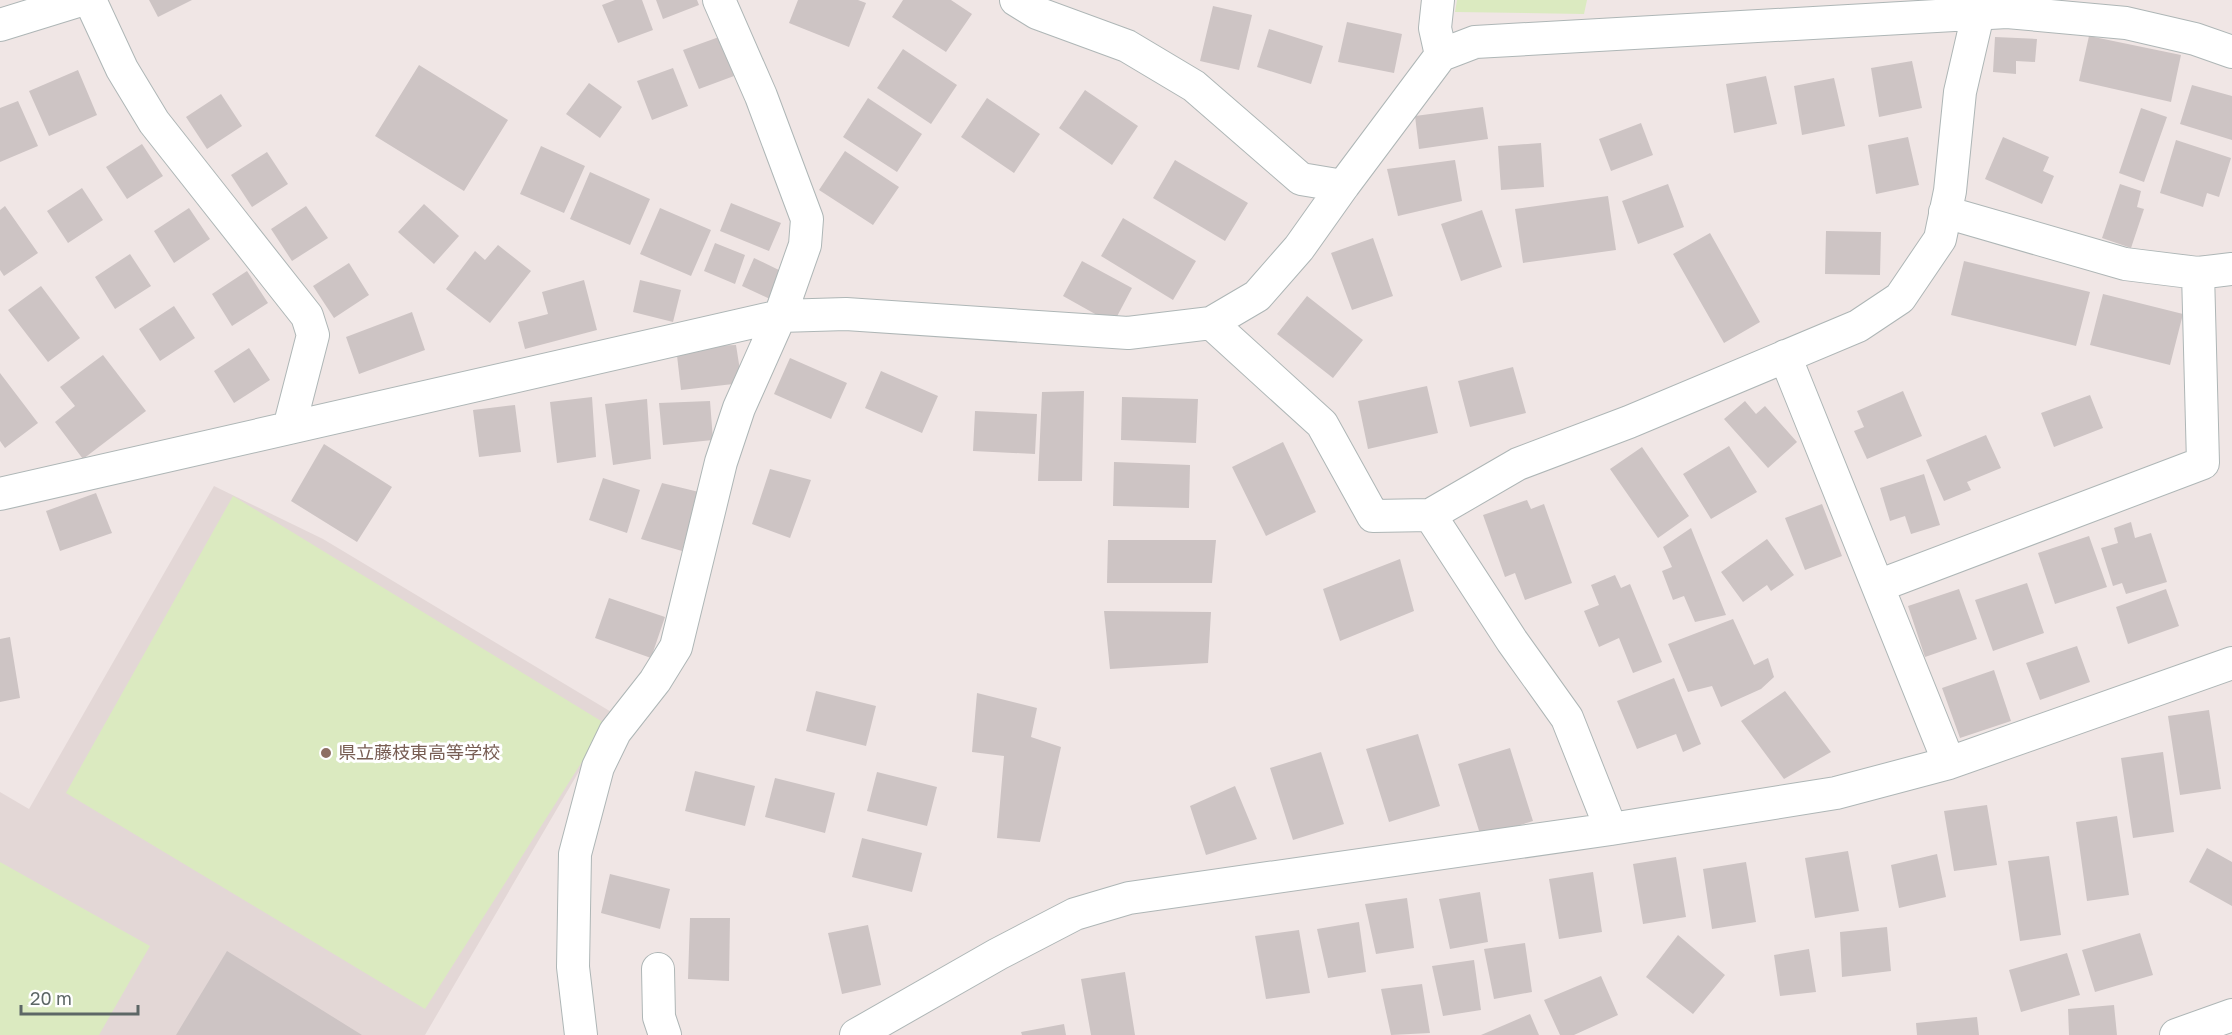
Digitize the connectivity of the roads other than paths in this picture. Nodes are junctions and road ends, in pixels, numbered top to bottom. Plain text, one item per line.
1 (81, 0) edge
2 (90, 0) edge
3 (718, 0) edge
4 (1016, 0) edge
5 (1438, 0) edge
6 (1992, 9) edge
7 (0, 25) edge
8 (2232, 52) edge
9 (1441, 55) junction
10 (1343, 186) junction
11 (1945, 212) junction
12 (2232, 269) edge
13 (2198, 273) junction
14 (780, 316) junction
15 (1211, 323) junction
16 (1785, 356) junction
17 (289, 428) junction
18 (0, 494) edge
19 (1430, 515) junction
20 (1878, 586) junction
21 (2232, 663) edge
22 (1949, 763) junction
23 (1611, 829) junction
24 (658, 969) dead end
25 (2232, 1015) edge
26 (581, 1035) edge
27 (665, 1035) edge
28 (856, 1035) edge
29 (2176, 1035) edge

1 - 7 street
2 - 17 street
3 - 14 street
4 - 10 street
5 - 9 street
6 - 8 street
6 - 9 street
6 - 11 street
9 - 10 street
10 - 15 street
11 - 13 street
11 - 16 street
12 - 13 street
13 - 20 street
14 - 15 street
14 - 17 street
14 - 26 street
15 - 19 street
16 - 19 street
16 - 20 street
17 - 18 street
19 - 23 street
20 - 22 street
21 - 22 street
22 - 23 street
23 - 28 street
24 - 27 street
25 - 29 street

